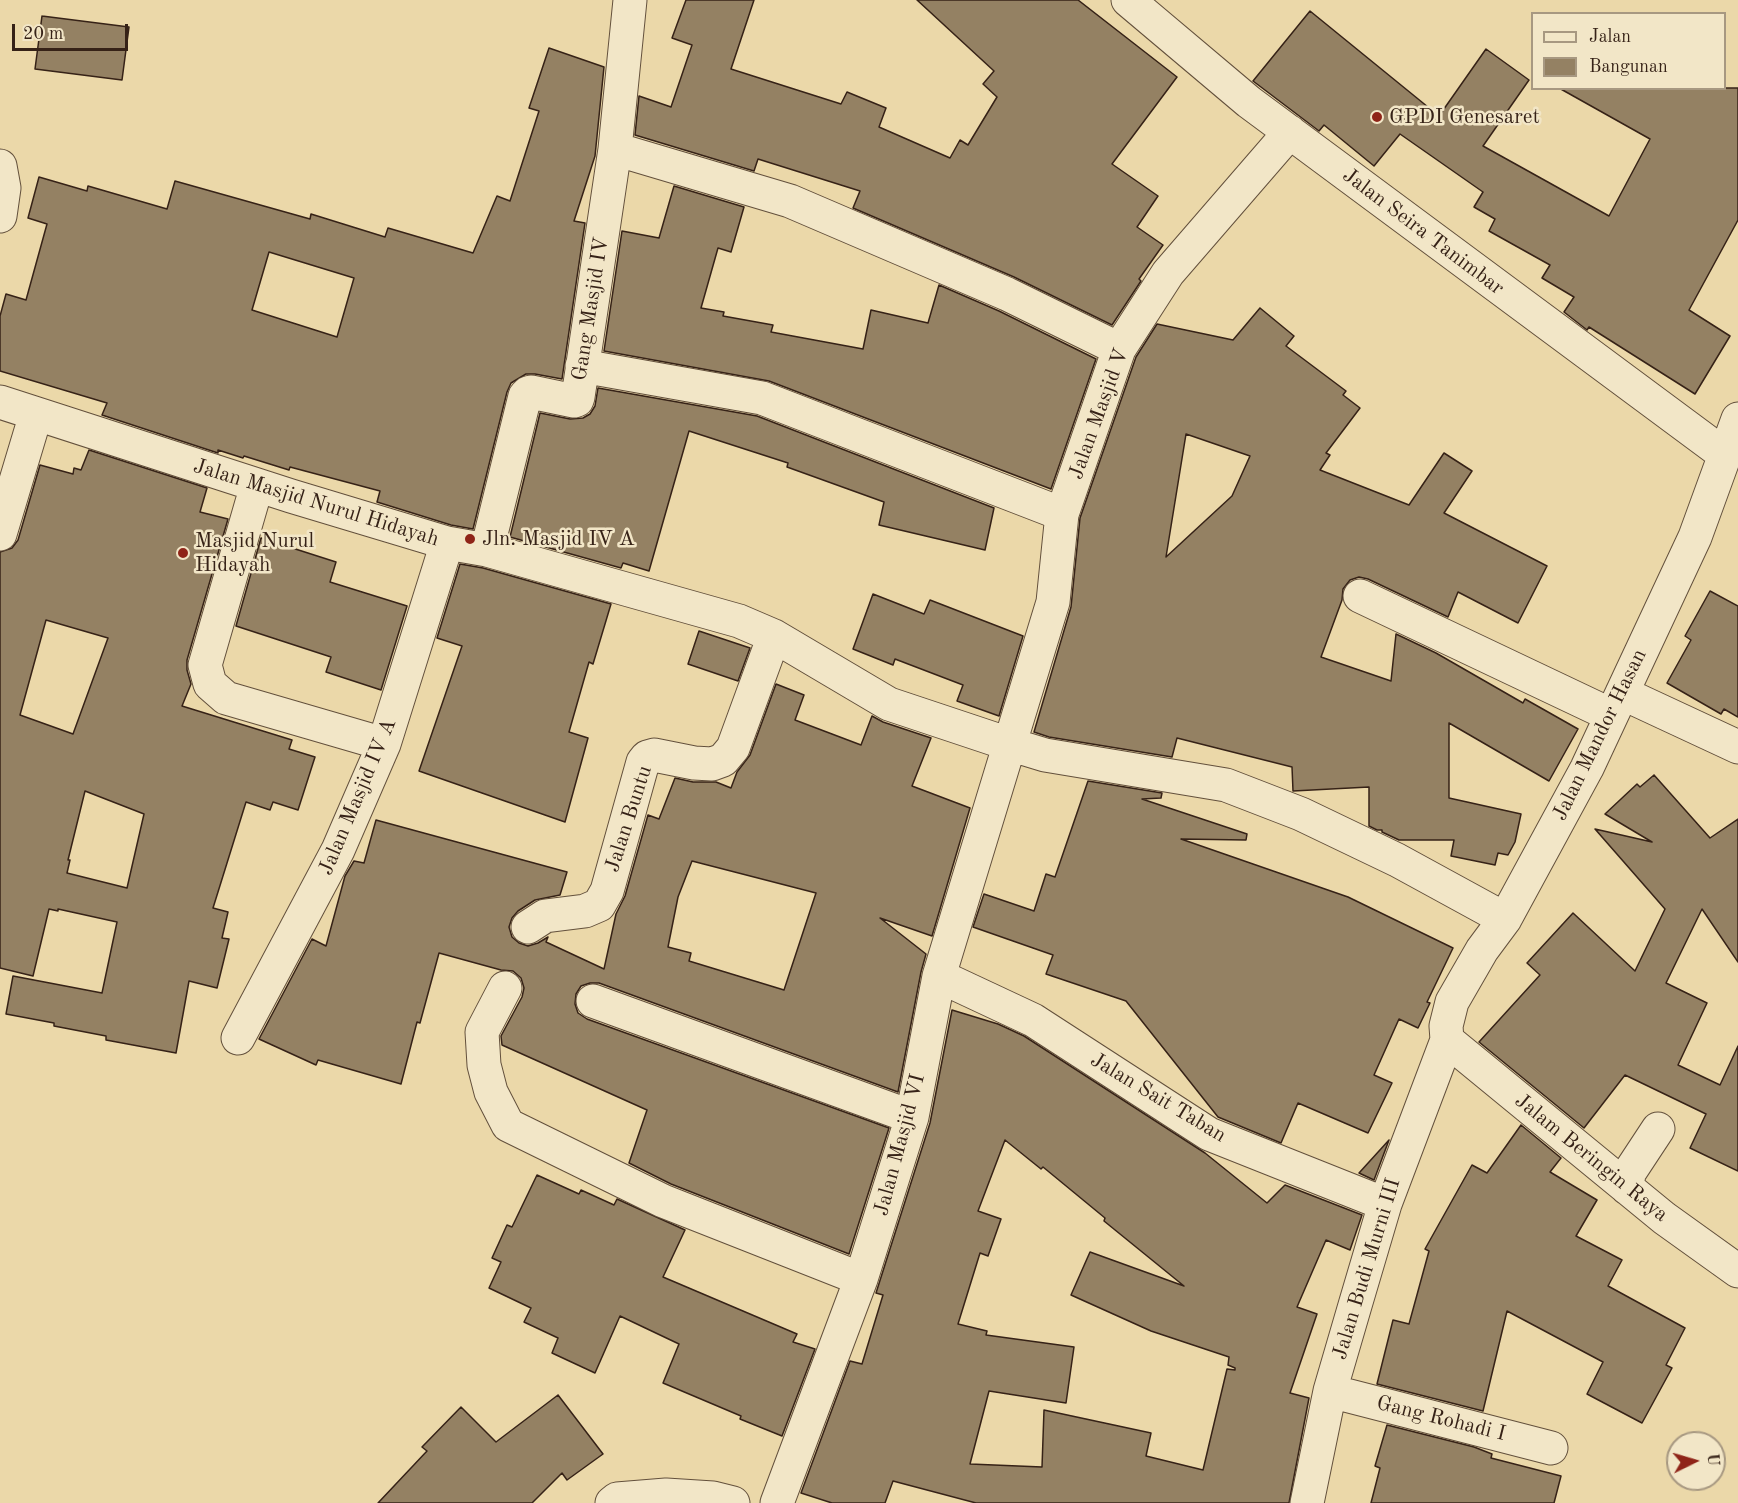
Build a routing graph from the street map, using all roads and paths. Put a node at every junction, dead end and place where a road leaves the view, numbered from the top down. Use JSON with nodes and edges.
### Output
{"nodes":[{"id":1,"x":630,"y":0,"type":"edge"},
{"id":2,"x":1128,"y":0,"type":"edge"},
{"id":3,"x":1290,"y":132,"type":"junction"},
{"id":4,"x":615,"y":149,"type":"junction"},
{"id":5,"x":0,"y":166,"type":"edge"},
{"id":6,"x":0,"y":216,"type":"edge"},
{"id":7,"x":1119,"y":349,"type":"junction"},
{"id":8,"x":582,"y":366,"type":"junction"},
{"id":9,"x":0,"y":402,"type":"edge"},
{"id":10,"x":36,"y":414,"type":"junction"},
{"id":11,"x":1738,"y":419,"type":"edge"},
{"id":12,"x":1725,"y":455,"type":"junction"},
{"id":13,"x":257,"y":485,"type":"junction"},
{"id":14,"x":1062,"y":514,"type":"junction"},
{"id":15,"x":0,"y":534,"type":"edge"},
{"id":16,"x":447,"y":543,"type":"junction"},
{"id":17,"x":487,"y":550,"type":"junction"},
{"id":18,"x":1360,"y":596,"type":"dead end"},
{"id":19,"x":774,"y":636,"type":"junction"},
{"id":20,"x":1617,"y":704,"type":"junction"},
{"id":21,"x":384,"y":744,"type":"junction"},
{"id":22,"x":1009,"y":744,"type":"junction"},
{"id":23,"x":1738,"y":747,"type":"edge"},
{"id":24,"x":1505,"y":919,"type":"junction"},
{"id":25,"x":528,"y":927,"type":"dead end"},
{"id":26,"x":939,"y":976,"type":"junction"},
{"id":27,"x":505,"y":988,"type":"dead end"},
{"id":28,"x":593,"y":1001,"type":"dead end"},
{"id":29,"x":238,"y":1038,"type":"dead end"},
{"id":30,"x":1447,"y":1040,"type":"junction"},
{"id":31,"x":912,"y":1118,"type":"junction"},
{"id":32,"x":1658,"y":1129,"type":"dead end"},
{"id":33,"x":1627,"y":1188,"type":"junction"},
{"id":34,"x":1385,"y":1204,"type":"junction"},
{"id":35,"x":1738,"y":1271,"type":"edge"},
{"id":36,"x":861,"y":1280,"type":"junction"},
{"id":37,"x":1330,"y":1391,"type":"junction"},
{"id":38,"x":1551,"y":1448,"type":"dead end"},
{"id":39,"x":616,"y":1502,"type":"edge"},
{"id":40,"x":733,"y":1503,"type":"edge"},
{"id":41,"x":777,"y":1503,"type":"edge"},
{"id":42,"x":1307,"y":1503,"type":"edge"}],
"edges":[{"from":1,"to":4,"type":"street"},
{"from":2,"to":3,"type":"street","name":"Jalan Seira Tanimbar"},
{"from":3,"to":7,"type":"street","name":"Jalan Masjid V"},
{"from":3,"to":12,"type":"street","name":"Jalan Seira Tanimbar"},
{"from":4,"to":7,"type":"street"},
{"from":4,"to":8,"type":"street","name":"Gang Masjid IV"},
{"from":5,"to":6,"type":"street"},
{"from":7,"to":14,"type":"street","name":"Jalan Masjid V"},
{"from":8,"to":14,"type":"street"},
{"from":8,"to":17,"type":"street","name":"Gang Masjid IV"},
{"from":9,"to":10,"type":"street","name":"Jalan Masjid Nurul Hidayah"},
{"from":10,"to":13,"type":"street","name":"Jalan Masjid Nurul Hidayah"},
{"from":10,"to":15,"type":"street"},
{"from":11,"to":12,"type":"street","name":"Jalan Mandor Hasan"},
{"from":12,"to":20,"type":"street","name":"Jalan Mandor Hasan"},
{"from":13,"to":16,"type":"street","name":"Jalan Masjid Nurul Hidayah"},
{"from":13,"to":21,"type":"street"},
{"from":14,"to":22,"type":"street","name":"Jalan Masjid V"},
{"from":16,"to":17,"type":"street","name":"Jalan Masjid Nurul Hidayah"},
{"from":16,"to":21,"type":"street","name":"Jalan Masjid IV A"},
{"from":17,"to":19,"type":"street","name":"Jalan Masjid Nurul Hidayah"},
{"from":18,"to":20,"type":"street"},
{"from":19,"to":22,"type":"street","name":"Jalan Masjid Nurul Hidayah"},
{"from":19,"to":25,"type":"street","name":"Jalan Buntu"},
{"from":20,"to":23,"type":"street"},
{"from":20,"to":24,"type":"street","name":"Jalan Mandor Hasan"},
{"from":21,"to":29,"type":"street","name":"Jalan Masjid IV A"},
{"from":22,"to":24,"type":"street","name":"Jalan Masjid Nurul Hidayah"},
{"from":22,"to":26,"type":"street","name":"Jalan Masjid VI"},
{"from":24,"to":30,"type":"street","name":"Jalan Mandor Hasan"},
{"from":26,"to":31,"type":"street","name":"Jalan Masjid VI"},
{"from":26,"to":34,"type":"street","name":"Jalan Sait Taban"},
{"from":27,"to":36,"type":"street"},
{"from":28,"to":31,"type":"street"},
{"from":30,"to":33,"type":"street","name":"Jalam Beringin Raya"},
{"from":30,"to":34,"type":"street","name":"Jalan Budi Murni III"},
{"from":31,"to":36,"type":"street","name":"Jalan Masjid VI"},
{"from":32,"to":33,"type":"street"},
{"from":33,"to":35,"type":"street","name":"Jalam Beringin Raya"},
{"from":34,"to":37,"type":"street","name":"Jalan Budi Murni III"},
{"from":36,"to":41,"type":"street","name":"Jalan Masjid VI"},
{"from":37,"to":38,"type":"street","name":"Gang Rohadi I"},
{"from":37,"to":42,"type":"street","name":"Jalan Budi Murni III"},
{"from":39,"to":40,"type":"street"}]}
